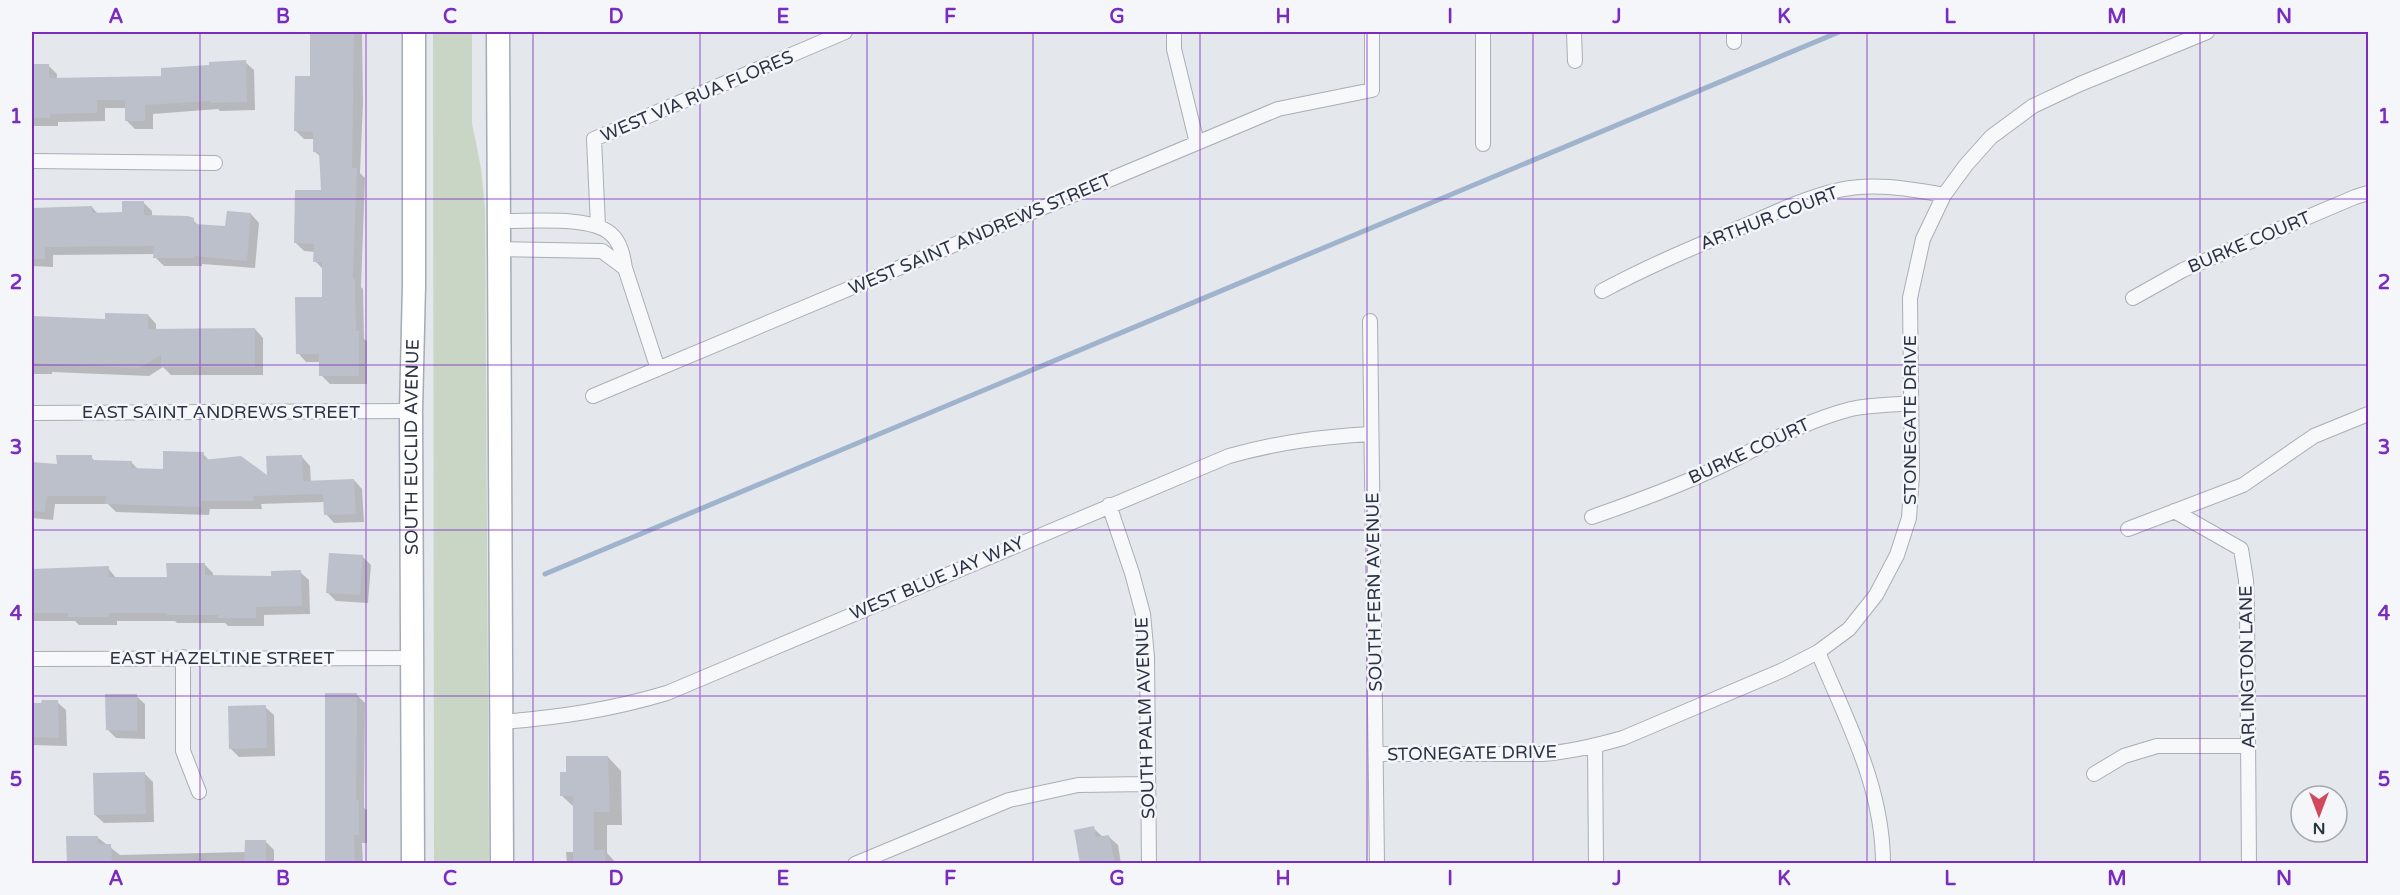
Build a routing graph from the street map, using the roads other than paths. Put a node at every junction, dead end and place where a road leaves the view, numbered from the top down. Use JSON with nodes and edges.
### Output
{"nodes":[{"id":1,"x":414,"y":32,"type":"edge"},
{"id":2,"x":498,"y":32,"type":"edge"},
{"id":3,"x":845,"y":32,"type":"edge"},
{"id":4,"x":1174,"y":32,"type":"edge"},
{"id":5,"x":1372,"y":32,"type":"edge"},
{"id":6,"x":1483,"y":32,"type":"edge"},
{"id":7,"x":1574,"y":32,"type":"edge"},
{"id":8,"x":2206,"y":32,"type":"edge"},
{"id":9,"x":1575,"y":61,"type":"dead end"},
{"id":10,"x":1197,"y":143,"type":"junction"},
{"id":11,"x":1483,"y":144,"type":"dead end"},
{"id":12,"x":32,"y":160,"type":"edge"},
{"id":13,"x":215,"y":163,"type":"dead end"},
{"id":14,"x":2368,"y":193,"type":"edge"},
{"id":15,"x":1944,"y":195,"type":"junction"},
{"id":16,"x":500,"y":221,"type":"junction"},
{"id":17,"x":598,"y":226,"type":"junction"},
{"id":18,"x":500,"y":249,"type":"junction"},
{"id":19,"x":625,"y":268,"type":"junction"},
{"id":20,"x":1602,"y":291,"type":"dead end"},
{"id":21,"x":2133,"y":298,"type":"dead end"},
{"id":22,"x":1370,"y":321,"type":"dead end"},
{"id":23,"x":658,"y":369,"type":"junction"},
{"id":24,"x":593,"y":396,"type":"dead end"},
{"id":25,"x":1911,"y":403,"type":"junction"},
{"id":26,"x":411,"y":411,"type":"junction"},
{"id":27,"x":32,"y":413,"type":"edge"},
{"id":28,"x":2368,"y":414,"type":"edge"},
{"id":29,"x":1371,"y":434,"type":"junction"},
{"id":30,"x":1109,"y":505,"type":"junction"},
{"id":31,"x":2174,"y":511,"type":"junction"},
{"id":32,"x":1592,"y":517,"type":"dead end"},
{"id":33,"x":2128,"y":529,"type":"dead end"},
{"id":34,"x":1818,"y":652,"type":"junction"},
{"id":35,"x":183,"y":657,"type":"junction"},
{"id":36,"x":412,"y":657,"type":"junction"},
{"id":37,"x":32,"y":659,"type":"edge"},
{"id":38,"x":502,"y":722,"type":"junction"},
{"id":39,"x":1595,"y":746,"type":"junction"},
{"id":40,"x":2248,"y":746,"type":"junction"},
{"id":41,"x":1376,"y":754,"type":"junction"},
{"id":42,"x":2094,"y":774,"type":"dead end"},
{"id":43,"x":1148,"y":783,"type":"junction"},
{"id":44,"x":199,"y":792,"type":"dead end"},
{"id":45,"x":413,"y":864,"type":"edge"},
{"id":46,"x":502,"y":864,"type":"edge"},
{"id":47,"x":855,"y":864,"type":"edge"},
{"id":48,"x":1149,"y":864,"type":"edge"},
{"id":49,"x":1377,"y":864,"type":"edge"},
{"id":50,"x":1596,"y":864,"type":"edge"},
{"id":51,"x":1883,"y":864,"type":"edge"},
{"id":52,"x":2249,"y":864,"type":"edge"}],
"edges":[{"from":1,"to":26,"type":"main road","name":"SOUTH EUCLID AVENUE"},
{"from":2,"to":16,"type":"main road"},
{"from":3,"to":17,"type":"street","name":"WEST VIA RUA FLORES"},
{"from":4,"to":10,"type":"street"},
{"from":5,"to":10,"type":"street","name":"WEST SAINT ANDREWS STREET"},
{"from":6,"to":11,"type":"street"},
{"from":7,"to":9,"type":"street"},
{"from":8,"to":15,"type":"street","name":"STONEGATE DRIVE"},
{"from":10,"to":23,"type":"street","name":"WEST SAINT ANDREWS STREET"},
{"from":12,"to":13,"type":"street"},
{"from":14,"to":21,"type":"street","name":"BURKE COURT"},
{"from":15,"to":20,"type":"street","name":"ARTHUR COURT"},
{"from":15,"to":25,"type":"street","name":"STONEGATE DRIVE"},
{"from":16,"to":17,"type":"street"},
{"from":16,"to":18,"type":"main road"},
{"from":17,"to":19,"type":"street"},
{"from":18,"to":19,"type":"street"},
{"from":18,"to":38,"type":"main road"},
{"from":19,"to":23,"type":"street"},
{"from":22,"to":29,"type":"street","name":"SOUTH FERN AVENUE"},
{"from":23,"to":24,"type":"street","name":"WEST SAINT ANDREWS STREET"},
{"from":25,"to":32,"type":"street","name":"BURKE COURT"},
{"from":25,"to":34,"type":"street","name":"STONEGATE DRIVE"},
{"from":26,"to":27,"type":"street","name":"EAST SAINT ANDREWS STREET"},
{"from":26,"to":36,"type":"main road","name":"SOUTH EUCLID AVENUE"},
{"from":28,"to":31,"type":"street"},
{"from":29,"to":30,"type":"street","name":"WEST BLUE JAY WAY"},
{"from":29,"to":41,"type":"street","name":"SOUTH FERN AVENUE"},
{"from":30,"to":38,"type":"street","name":"WEST BLUE JAY WAY"},
{"from":30,"to":43,"type":"street","name":"SOUTH PALM AVENUE"},
{"from":31,"to":33,"type":"street"},
{"from":31,"to":40,"type":"street","name":"ARLINGTON LANE"},
{"from":34,"to":39,"type":"street","name":"STONEGATE DRIVE"},
{"from":34,"to":51,"type":"street"},
{"from":35,"to":36,"type":"street","name":"EAST HAZELTINE STREET"},
{"from":35,"to":37,"type":"street","name":"EAST HAZELTINE STREET"},
{"from":35,"to":44,"type":"street"},
{"from":36,"to":45,"type":"main road","name":"SOUTH EUCLID AVENUE"},
{"from":38,"to":46,"type":"main road"},
{"from":39,"to":41,"type":"street","name":"STONEGATE DRIVE"},
{"from":39,"to":50,"type":"street"},
{"from":40,"to":42,"type":"street"},
{"from":40,"to":52,"type":"street","name":"ARLINGTON LANE"},
{"from":41,"to":49,"type":"street","name":"SOUTH FERN AVENUE"},
{"from":43,"to":47,"type":"street"},
{"from":43,"to":48,"type":"street","name":"SOUTH PALM AVENUE"}]}
